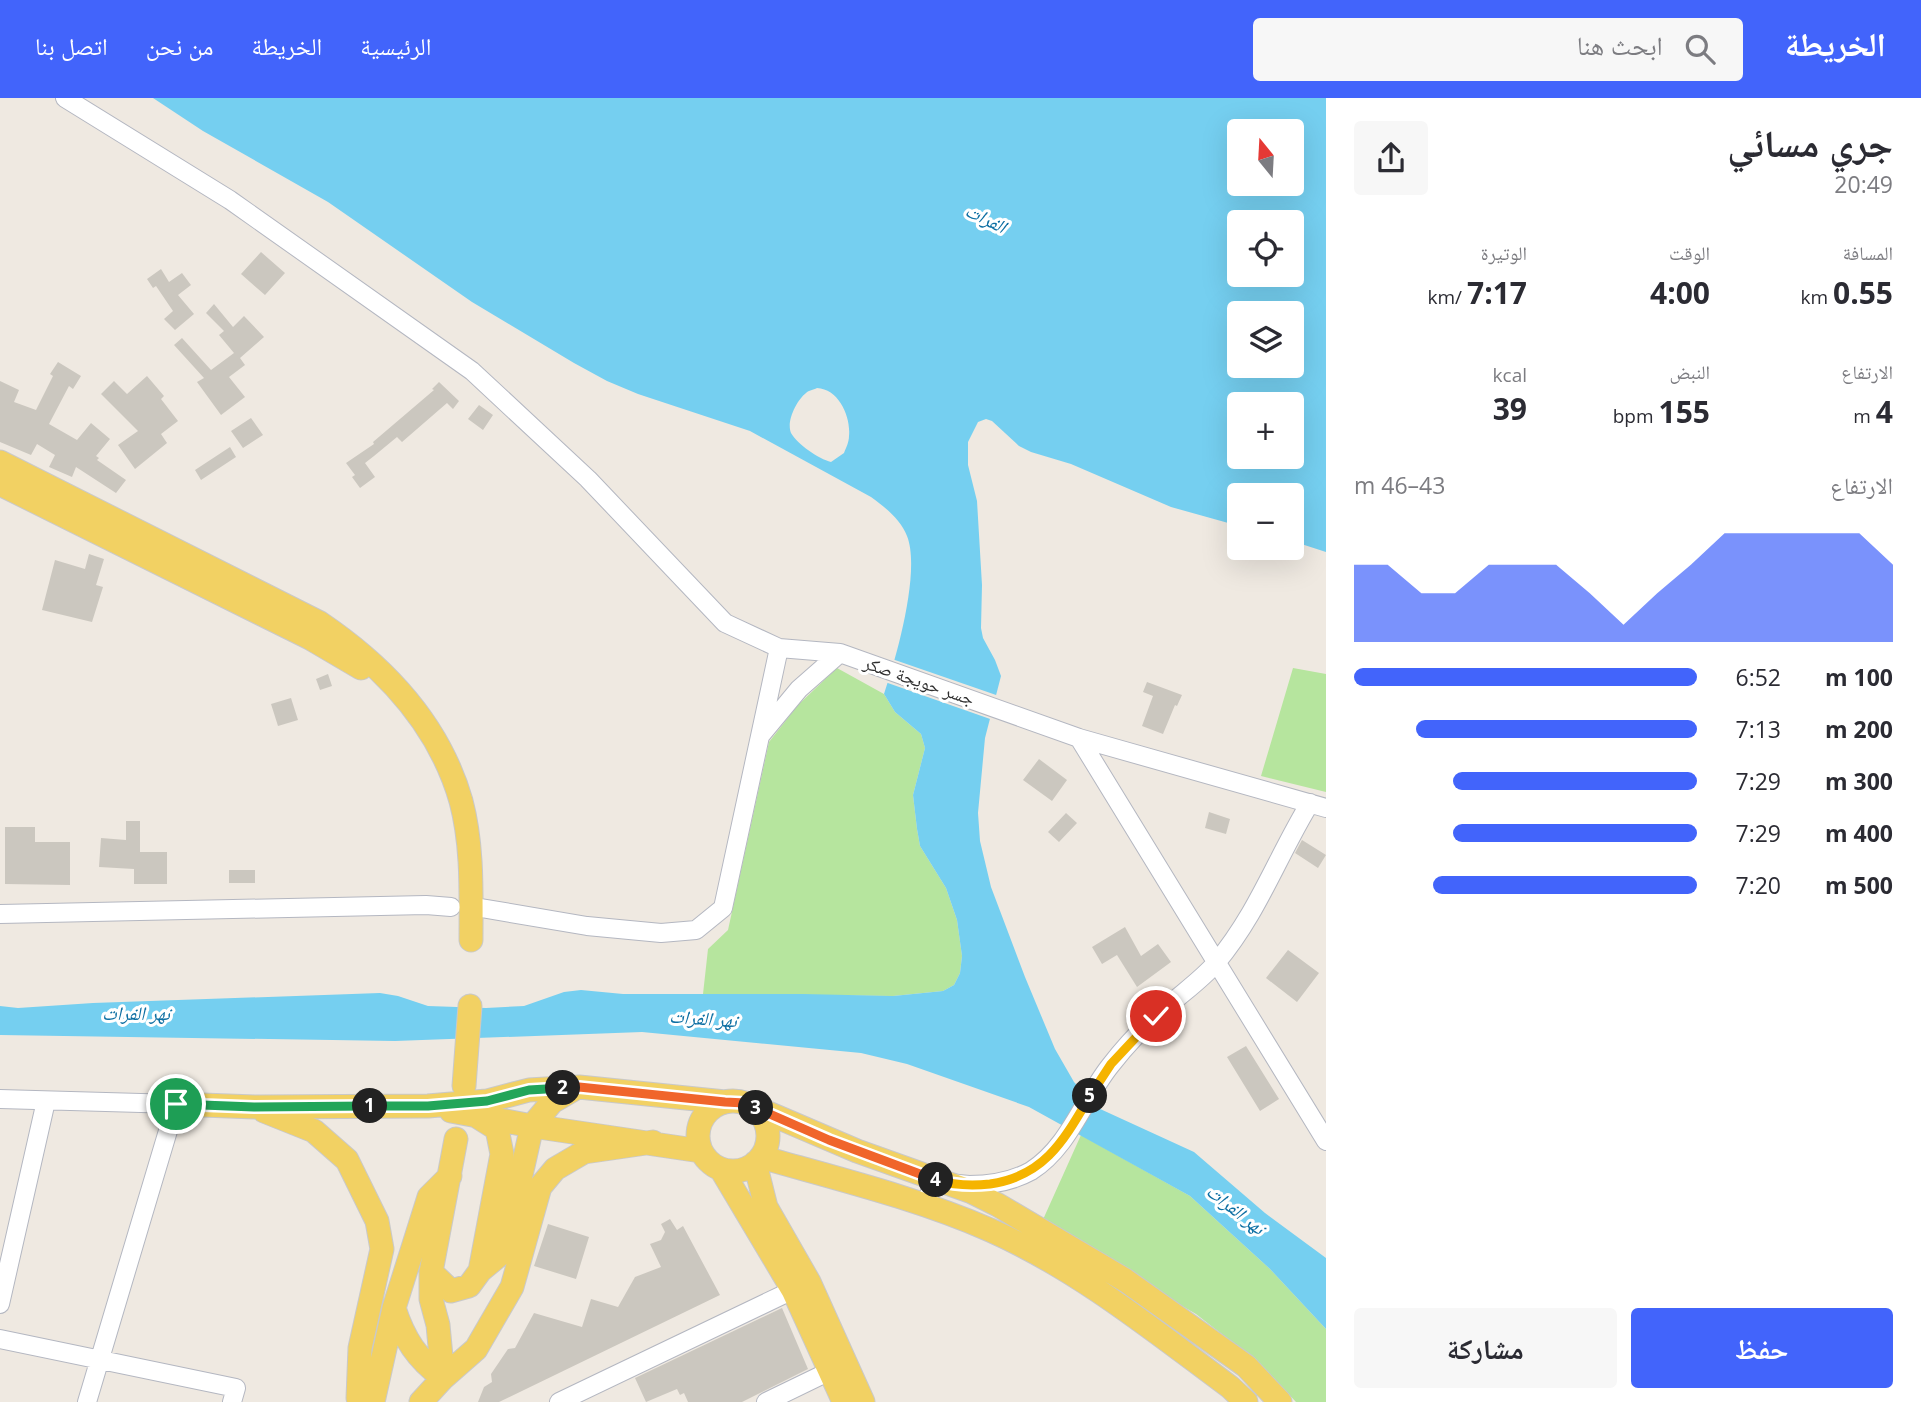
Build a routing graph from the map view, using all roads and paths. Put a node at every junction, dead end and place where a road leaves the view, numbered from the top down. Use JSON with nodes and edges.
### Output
{"nodes":[{"id":1,"x":65,"y":98,"type":"edge"},
{"id":2,"x":0,"y":462,"type":"edge"},
{"id":3,"x":0,"y":484,"type":"edge"},
{"id":4,"x":779,"y":648,"type":"junction"},
{"id":5,"x":840,"y":653,"type":"junction"},
{"id":6,"x":395,"y":685,"type":"junction"},
{"id":7,"x":758,"y":738,"type":"junction"},
{"id":8,"x":1079,"y":738,"type":"junction"},
{"id":9,"x":1318,"y":806,"type":"edge"},
{"id":10,"x":451,"y":907,"type":"dead end"},
{"id":11,"x":481,"y":908,"type":"dead end"},
{"id":12,"x":0,"y":914,"type":"edge"},
{"id":13,"x":471,"y":940,"type":"dead end"},
{"id":14,"x":1217,"y":962,"type":"junction"},
{"id":15,"x":470,"y":1006,"type":"dead end"},
{"id":16,"x":464,"y":1086,"type":"dead end"},
{"id":17,"x":579,"y":1087,"type":"junction"},
{"id":18,"x":0,"y":1099,"type":"edge"},
{"id":19,"x":46,"y":1101,"type":"junction"},
{"id":20,"x":725,"y":1102,"type":"junction"},
{"id":21,"x":176,"y":1104,"type":"junction"},
{"id":22,"x":428,"y":1106,"type":"junction"},
{"id":23,"x":254,"y":1107,"type":"junction"},
{"id":24,"x":754,"y":1107,"type":"junction"},
{"id":25,"x":478,"y":1117,"type":"junction"},
{"id":26,"x":532,"y":1126,"type":"junction"},
{"id":27,"x":456,"y":1139,"type":"dead end"},
{"id":28,"x":1326,"y":1141,"type":"edge"},
{"id":29,"x":653,"y":1142,"type":"junction"},
{"id":30,"x":701,"y":1151,"type":"junction"},
{"id":31,"x":758,"y":1160,"type":"junction"},
{"id":32,"x":721,"y":1169,"type":"junction"},
{"id":33,"x":450,"y":1176,"type":"junction"},
{"id":34,"x":946,"y":1183,"type":"junction"},
{"id":35,"x":924,"y":1205,"type":"junction"},
{"id":36,"x":7,"y":1243,"type":"edge"},
{"id":37,"x":480,"y":1271,"type":"junction"},
{"id":38,"x":431,"y":1272,"type":"junction"},
{"id":39,"x":793,"y":1290,"type":"junction"},
{"id":40,"x":0,"y":1304,"type":"edge"},
{"id":41,"x":394,"y":1308,"type":"junction"},
{"id":42,"x":0,"y":1339,"type":"edge"},
{"id":43,"x":99,"y":1358,"type":"junction"},
{"id":44,"x":830,"y":1371,"type":"junction"},
{"id":45,"x":443,"y":1378,"type":"junction"},
{"id":46,"x":589,"y":1395,"type":"edge"},
{"id":47,"x":87,"y":1402,"type":"edge"},
{"id":48,"x":232,"y":1402,"type":"edge"},
{"id":49,"x":360,"y":1402,"type":"edge"},
{"id":50,"x":373,"y":1402,"type":"edge"},
{"id":51,"x":421,"y":1402,"type":"edge"},
{"id":52,"x":559,"y":1402,"type":"edge"},
{"id":53,"x":766,"y":1402,"type":"edge"},
{"id":54,"x":844,"y":1402,"type":"edge"},
{"id":55,"x":863,"y":1402,"type":"edge"},
{"id":56,"x":1245,"y":1402,"type":"edge"},
{"id":57,"x":1280,"y":1402,"type":"edge"}],
"edges":[{"from":1,"to":4,"type":"street","name":"جسر حويجة صكر"},
{"from":2,"to":6,"type":"main road"},
{"from":3,"to":6,"type":"main road"},
{"from":4,"to":5,"type":"street","name":"جسر حويجة صكر"},
{"from":4,"to":7,"type":"street"},
{"from":5,"to":7,"type":"street"},
{"from":5,"to":8,"type":"street","name":"جسر حويجة صكر"},
{"from":6,"to":13,"type":"main road"},
{"from":7,"to":11,"type":"street"},
{"from":8,"to":9,"type":"street","name":"جسر حويجة صكر"},
{"from":8,"to":14,"type":"street"},
{"from":9,"to":14,"type":"street"},
{"from":10,"to":12,"type":"street"},
{"from":14,"to":28,"type":"street"},
{"from":14,"to":34,"type":"street"},
{"from":15,"to":16,"type":"main road"},
{"from":17,"to":20,"type":"main road"},
{"from":17,"to":22,"type":"main road"},
{"from":17,"to":26,"type":"main road"},
{"from":18,"to":19,"type":"street"},
{"from":19,"to":21,"type":"street"},
{"from":19,"to":36,"type":"street"},
{"from":20,"to":24,"type":"main road"},
{"from":20,"to":30,"type":"main road"},
{"from":21,"to":23,"type":"main road"},
{"from":21,"to":43,"type":"street"},
{"from":22,"to":23,"type":"main road"},
{"from":22,"to":25,"type":"main road"},
{"from":23,"to":49,"type":"main road"},
{"from":24,"to":31,"type":"main road"},
{"from":24,"to":34,"type":"main road"},
{"from":25,"to":26,"type":"main road"},
{"from":25,"to":37,"type":"main road"},
{"from":26,"to":29,"type":"main road"},
{"from":26,"to":37,"type":"main road"},
{"from":27,"to":33,"type":"main road"},
{"from":29,"to":30,"type":"main road"},
{"from":29,"to":45,"type":"main road"},
{"from":30,"to":32,"type":"main road"},
{"from":31,"to":32,"type":"main road"},
{"from":31,"to":35,"type":"main road"},
{"from":31,"to":55,"type":"main road"},
{"from":32,"to":39,"type":"main road"},
{"from":33,"to":38,"type":"main road"},
{"from":33,"to":41,"type":"main road"},
{"from":34,"to":35,"type":"street"},
{"from":34,"to":57,"type":"main road"},
{"from":35,"to":56,"type":"main road"},
{"from":36,"to":40,"type":"street"},
{"from":37,"to":38,"type":"main road"},
{"from":38,"to":45,"type":"main road"},
{"from":39,"to":44,"type":"main road"},
{"from":39,"to":46,"type":"street"},
{"from":41,"to":45,"type":"main road"},
{"from":41,"to":50,"type":"main road"},
{"from":42,"to":43,"type":"street"},
{"from":43,"to":47,"type":"street"},
{"from":43,"to":48,"type":"street"},
{"from":44,"to":53,"type":"street"},
{"from":44,"to":54,"type":"main road"},
{"from":45,"to":51,"type":"main road"},
{"from":46,"to":52,"type":"street"}]}
